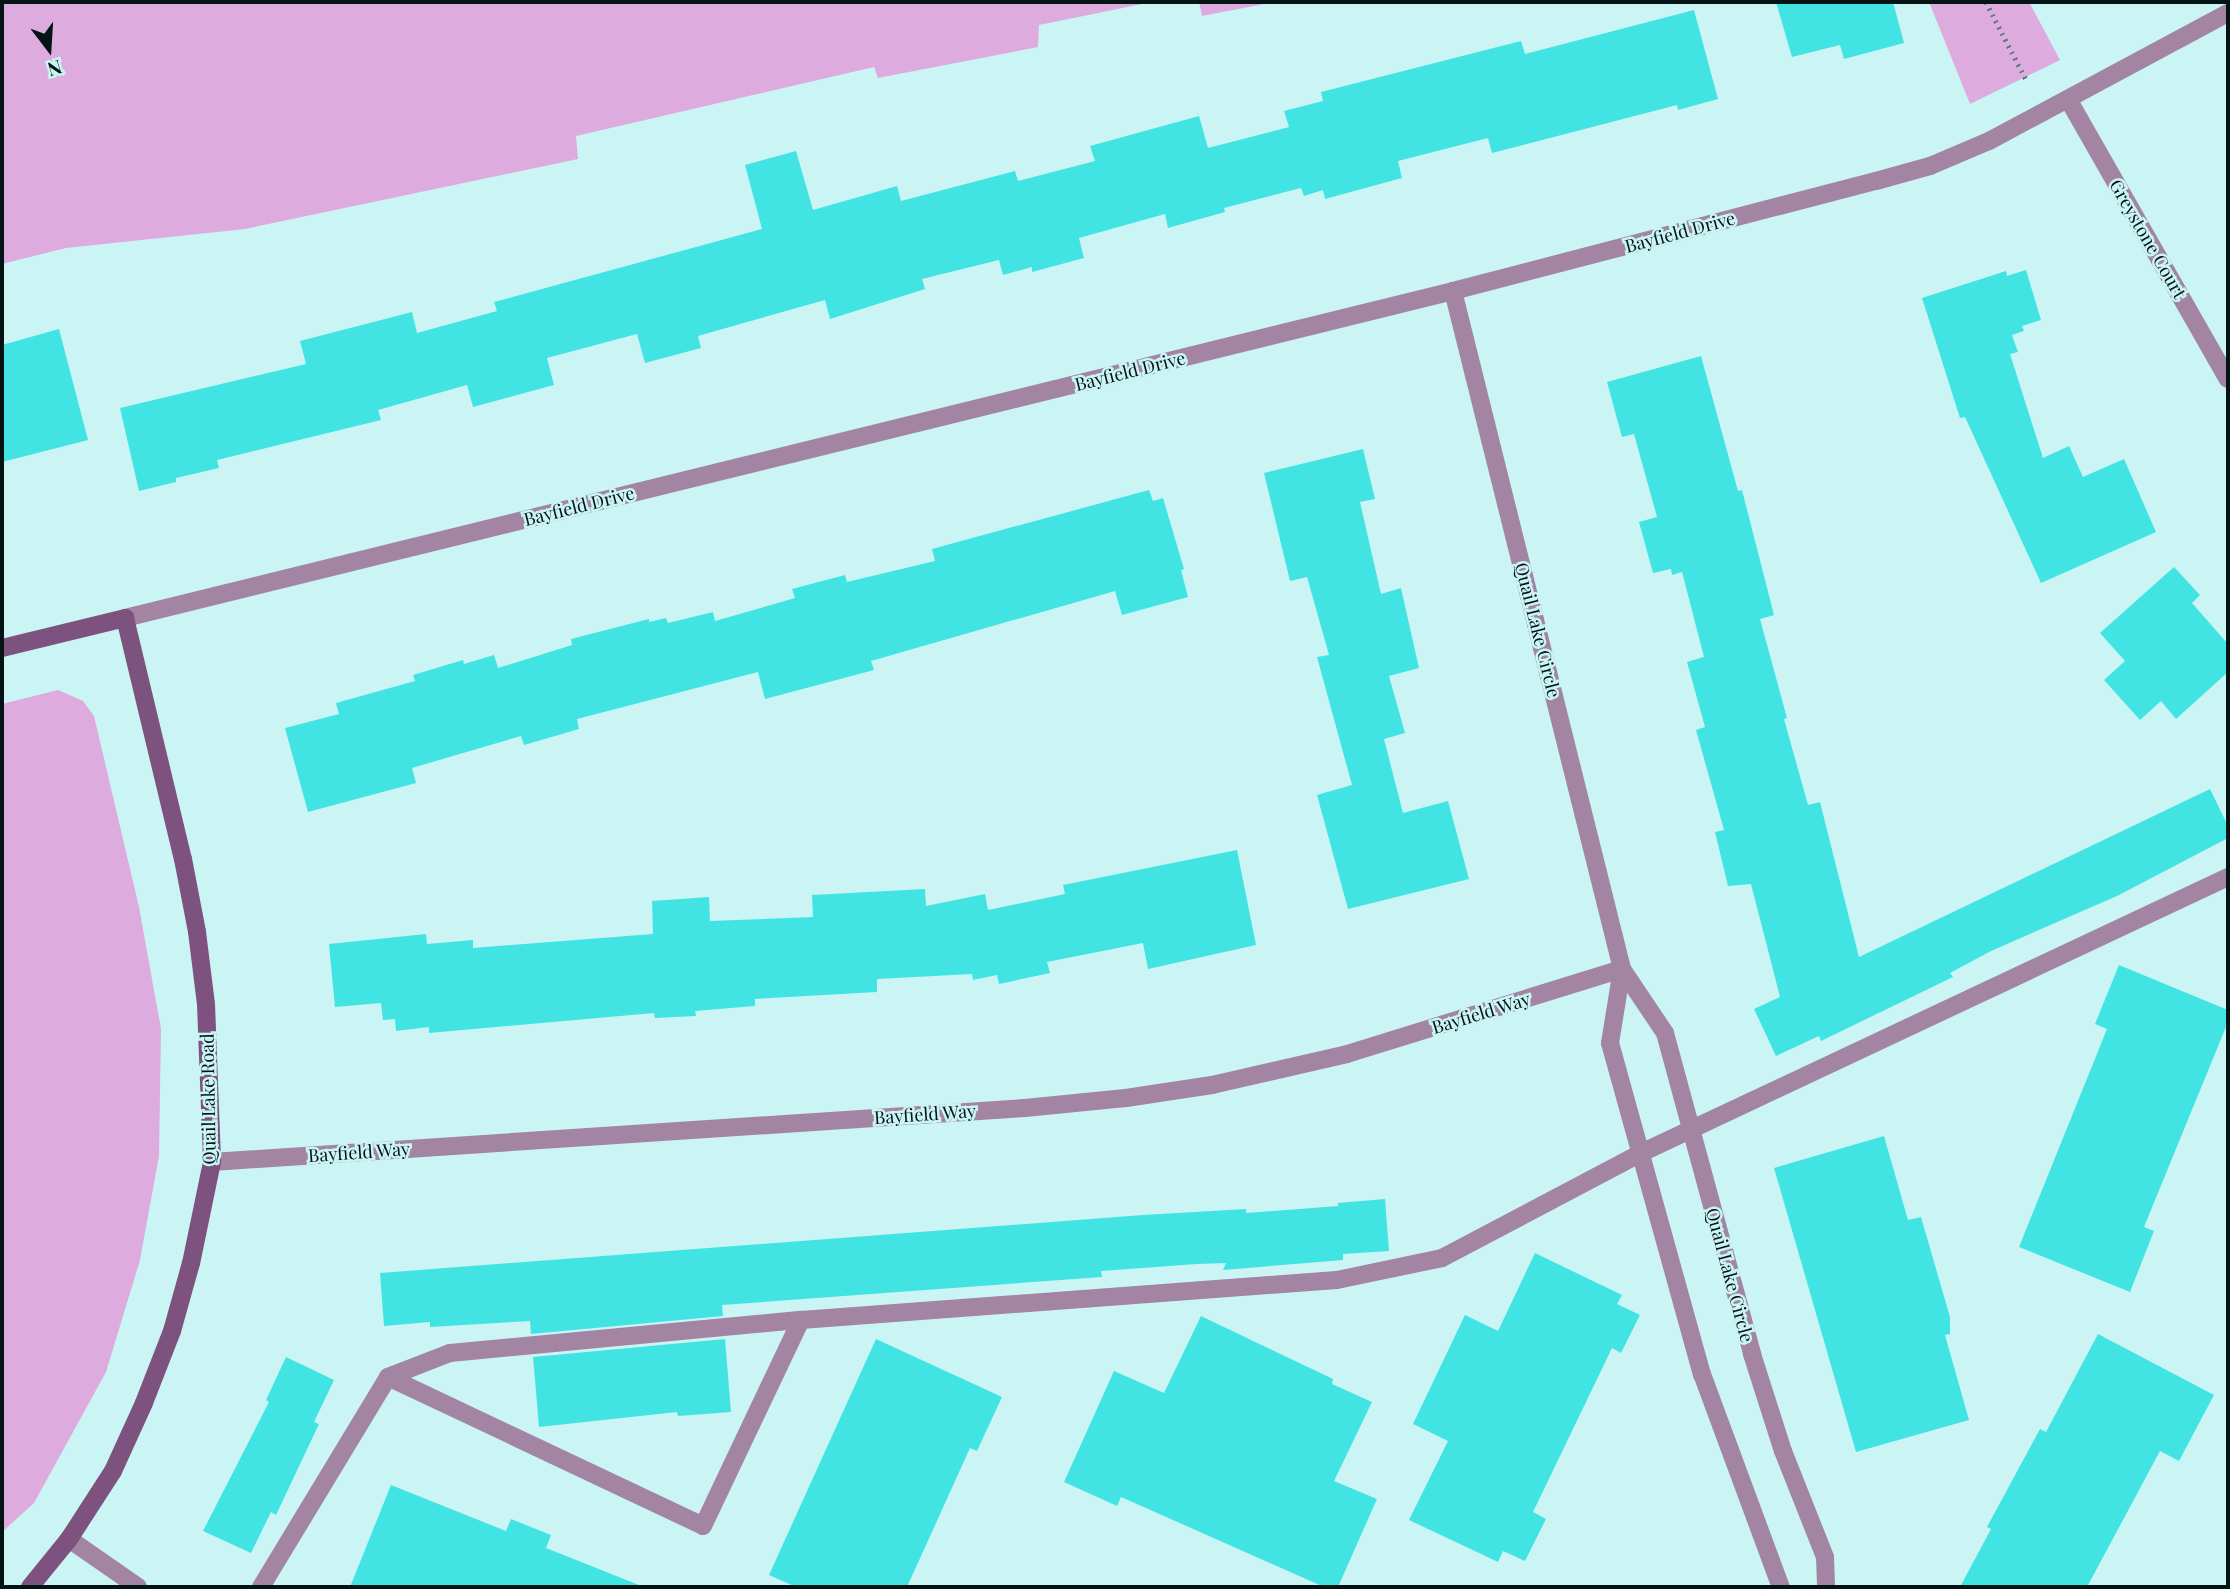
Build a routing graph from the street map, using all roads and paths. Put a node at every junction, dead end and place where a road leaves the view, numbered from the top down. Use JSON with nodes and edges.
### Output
{"nodes":[{"id":1,"x":1986,"y":2,"type":"edge"},
{"id":2,"x":2228,"y":13,"type":"edge"},
{"id":3,"x":2068,"y":99,"type":"junction"},
{"id":4,"x":2044,"y":113,"type":"junction"},
{"id":5,"x":1454,"y":291,"type":"junction"},
{"id":6,"x":2228,"y":379,"type":"edge"},
{"id":7,"x":125,"y":618,"type":"junction"},
{"id":8,"x":2,"y":648,"type":"edge"},
{"id":9,"x":2228,"y":877,"type":"edge"},
{"id":10,"x":1622,"y":969,"type":"junction"},
{"id":11,"x":1691,"y":1130,"type":"junction"},
{"id":12,"x":1642,"y":1153,"type":"junction"},
{"id":13,"x":212,"y":1162,"type":"junction"},
{"id":14,"x":801,"y":1320,"type":"junction"},
{"id":15,"x":387,"y":1377,"type":"junction"},
{"id":16,"x":69,"y":1539,"type":"junction"},
{"id":17,"x":30,"y":1587,"type":"edge"},
{"id":18,"x":138,"y":1587,"type":"edge"},
{"id":19,"x":261,"y":1587,"type":"edge"},
{"id":20,"x":1781,"y":1587,"type":"edge"},
{"id":21,"x":1826,"y":1587,"type":"edge"}],
"edges":[{"from":1,"to":4,"type":"path"},
{"from":2,"to":3,"type":"street","name":"Bayfield Drive"},
{"from":3,"to":4,"type":"street","name":"Bayfield Drive"},
{"from":3,"to":6,"type":"street","name":"Greystone Court"},
{"from":4,"to":5,"type":"street","name":"Bayfield Drive"},
{"from":5,"to":7,"type":"street","name":"Bayfield Drive"},
{"from":5,"to":10,"type":"street","name":"Quail Lake Circle"},
{"from":7,"to":8,"type":"street","name":"Bayfield Drive"},
{"from":7,"to":13,"type":"street","name":"Quail Lake Road"},
{"from":9,"to":11,"type":"street"},
{"from":10,"to":11,"type":"street","name":"Quail Lake Circle"},
{"from":10,"to":12,"type":"street","name":"Quail Lake Circle"},
{"from":10,"to":13,"type":"street","name":"Bayfield Way"},
{"from":11,"to":12,"type":"street"},
{"from":11,"to":21,"type":"street","name":"Quail Lake Circle"},
{"from":12,"to":14,"type":"street"},
{"from":12,"to":20,"type":"street","name":"Quail Lake Circle"},
{"from":13,"to":16,"type":"street","name":"Quail Lake Road"},
{"from":14,"to":15,"type":"street"},
{"from":14,"to":15,"type":"street"},
{"from":15,"to":19,"type":"street"},
{"from":16,"to":17,"type":"street","name":"Quail Lake Road"},
{"from":16,"to":18,"type":"street"}]}
